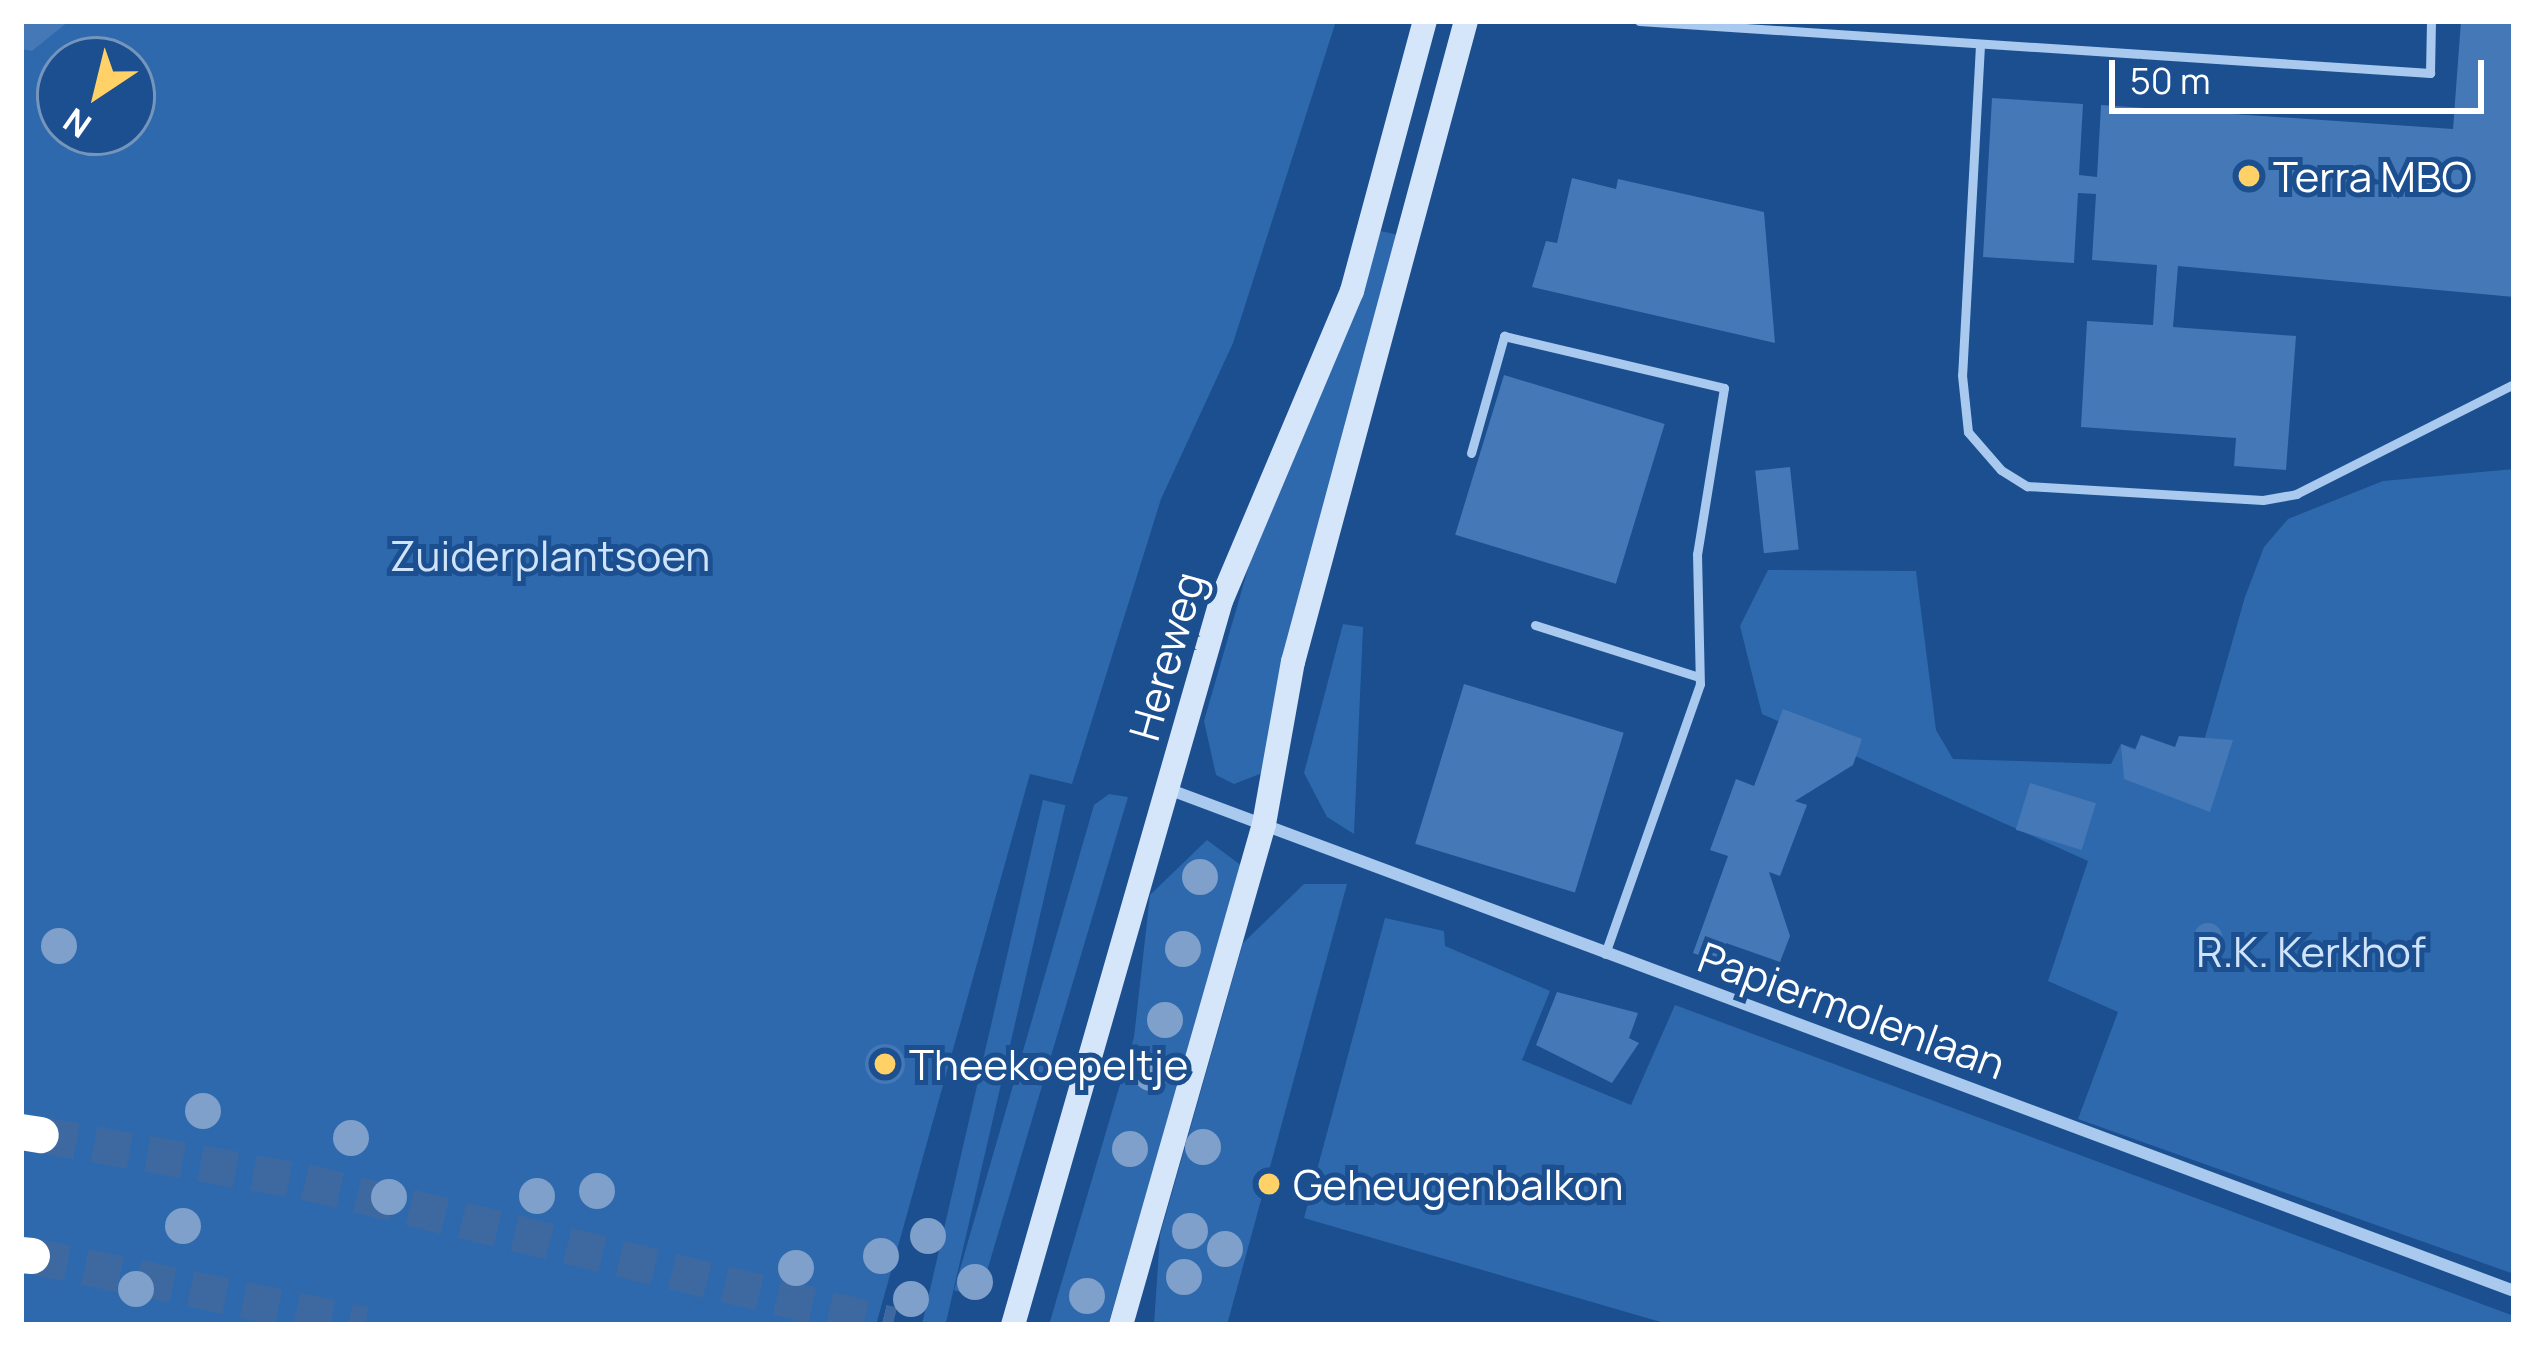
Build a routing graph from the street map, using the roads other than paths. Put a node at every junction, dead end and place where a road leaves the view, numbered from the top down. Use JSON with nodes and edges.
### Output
{"nodes":[{"id":1,"x":1425,"y":21,"type":"edge"},
{"id":2,"x":1466,"y":21,"type":"edge"},
{"id":3,"x":1639,"y":21,"type":"edge"},
{"id":4,"x":2431,"y":21,"type":"edge"},
{"id":5,"x":1813,"y":27,"type":"edge"},
{"id":6,"x":1980,"y":44,"type":"junction"},
{"id":7,"x":2514,"y":384,"type":"edge"},
{"id":8,"x":1471,"y":453,"type":"dead end"},
{"id":9,"x":1535,"y":625,"type":"dead end"},
{"id":10,"x":1699,"y":676,"type":"junction"},
{"id":11,"x":1168,"y":789,"type":"junction"},
{"id":12,"x":1264,"y":824,"type":"junction"},
{"id":13,"x":1605,"y":954,"type":"junction"},
{"id":14,"x":2514,"y":1291,"type":"edge"},
{"id":15,"x":1013,"y":1325,"type":"edge"},
{"id":16,"x":1121,"y":1325,"type":"edge"}],
"edges":[{"from":1,"to":11,"type":"main road","name":"Hereweg"},
{"from":2,"to":12,"type":"main road"},
{"from":3,"to":5,"type":"lane"},
{"from":4,"to":6,"type":"lane"},
{"from":5,"to":6,"type":"lane"},
{"from":6,"to":7,"type":"lane"},
{"from":8,"to":10,"type":"lane"},
{"from":9,"to":10,"type":"lane"},
{"from":10,"to":13,"type":"lane"},
{"from":11,"to":12,"type":"street","name":"Papiermolenlaan"},
{"from":11,"to":15,"type":"main road","name":"Hereweg"},
{"from":12,"to":13,"type":"street","name":"Papiermolenlaan"},
{"from":12,"to":16,"type":"main road"},
{"from":13,"to":14,"type":"street","name":"Papiermolenlaan"}]}
